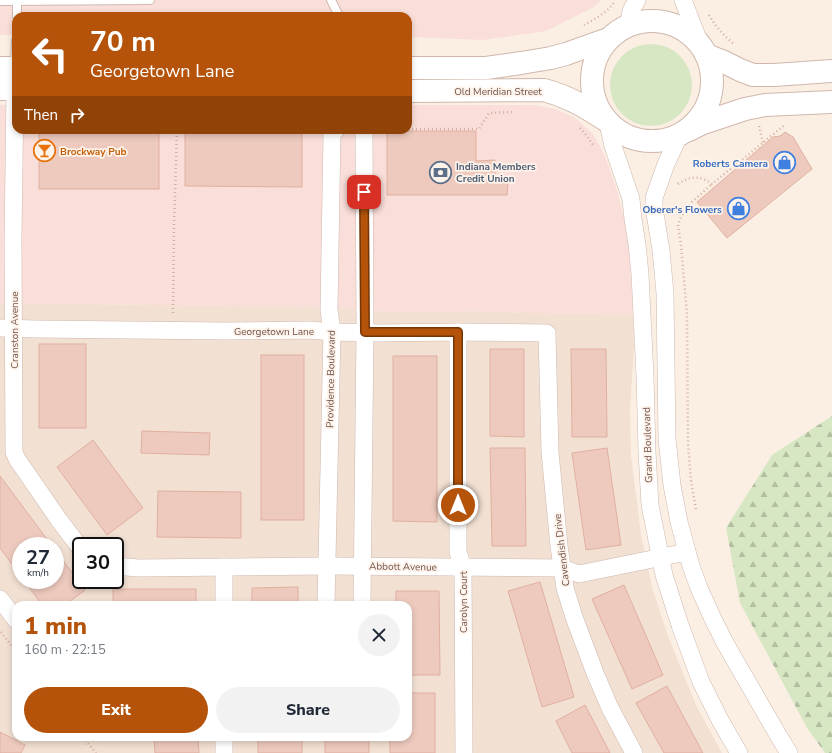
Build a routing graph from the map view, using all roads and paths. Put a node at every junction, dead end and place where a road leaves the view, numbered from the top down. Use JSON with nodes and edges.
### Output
{"nodes":[{"id":1,"x":150,"y":0,"type":"edge"},
{"id":2,"x":331,"y":0,"type":"edge"},
{"id":3,"x":616,"y":0,"type":"edge"},
{"id":4,"x":636,"y":0,"type":"edge"},
{"id":5,"x":683,"y":0,"type":"edge"},
{"id":6,"x":0,"y":1,"type":"edge"},
{"id":7,"x":17,"y":1,"type":"edge"},
{"id":8,"x":17,"y":12,"type":"edge"},
{"id":9,"x":336,"y":12,"type":"edge"},
{"id":10,"x":708,"y":12,"type":"dead end"},
{"id":11,"x":582,"y":26,"type":"dead end"},
{"id":12,"x":628,"y":26,"type":"junction"},
{"id":13,"x":608,"y":39,"type":"junction"},
{"id":14,"x":738,"y":46,"type":"dead end"},
{"id":15,"x":703,"y":50,"type":"junction"},
{"id":16,"x":12,"y":66,"type":"edge"},
{"id":17,"x":412,"y":68,"type":"edge"},
{"id":18,"x":832,"y":71,"type":"edge"},
{"id":19,"x":10,"y":79,"type":"edge"},
{"id":20,"x":412,"y":90,"type":"edge"},
{"id":21,"x":832,"y":102,"type":"edge"},
{"id":22,"x":521,"y":111,"type":"dead end"},
{"id":23,"x":758,"y":120,"type":"dead end"},
{"id":24,"x":607,"y":122,"type":"junction"},
{"id":25,"x":579,"y":127,"type":"dead end"},
{"id":26,"x":412,"y":129,"type":"edge"},
{"id":27,"x":683,"y":133,"type":"junction"},
{"id":28,"x":176,"y":134,"type":"edge"},
{"id":29,"x":332,"y":134,"type":"edge"},
{"id":30,"x":364,"y":134,"type":"edge"},
{"id":31,"x":596,"y":150,"type":"dead end"},
{"id":32,"x":712,"y":184,"type":"junction"},
{"id":33,"x":673,"y":189,"type":"dead end"},
{"id":34,"x":7,"y":328,"type":"edge"},
{"id":35,"x":173,"y":330,"type":"junction"},
{"id":36,"x":332,"y":332,"type":"junction"},
{"id":37,"x":365,"y":332,"type":"junction"},
{"id":38,"x":458,"y":332,"type":"junction"},
{"id":39,"x":547,"y":333,"type":"joint"},
{"id":40,"x":697,"y":514,"type":"dead end"},
{"id":41,"x":72,"y":537,"type":"edge"},
{"id":42,"x":687,"y":552,"type":"junction"},
{"id":43,"x":661,"y":558,"type":"junction"},
{"id":44,"x":327,"y":566,"type":"junction"},
{"id":45,"x":363,"y":566,"type":"junction"},
{"id":46,"x":124,"y":567,"type":"edge"},
{"id":47,"x":224,"y":567,"type":"junction"},
{"id":48,"x":464,"y":567,"type":"junction"},
{"id":49,"x":562,"y":568,"type":"junction"},
{"id":50,"x":0,"y":599,"type":"edge"},
{"id":51,"x":224,"y":601,"type":"edge"},
{"id":52,"x":326,"y":601,"type":"edge"},
{"id":53,"x":362,"y":601,"type":"edge"},
{"id":54,"x":12,"y":615,"type":"edge"},
{"id":55,"x":0,"y":630,"type":"edge"},
{"id":56,"x":12,"y":646,"type":"edge"},
{"id":57,"x":86,"y":741,"type":"edge"},
{"id":58,"x":224,"y":741,"type":"edge"},
{"id":59,"x":96,"y":753,"type":"edge"},
{"id":60,"x":224,"y":753,"type":"edge"},
{"id":61,"x":464,"y":753,"type":"edge"},
{"id":62,"x":634,"y":753,"type":"edge"},
{"id":63,"x":739,"y":753,"type":"edge"},
{"id":64,"x":789,"y":753,"type":"edge"}],
"edges":[{"from":1,"to":7,"type":"lane"},
{"from":2,"to":9,"type":"lane"},
{"from":3,"to":11,"type":"path"},
{"from":4,"to":12,"type":"street"},
{"from":5,"to":15,"type":"street"},
{"from":6,"to":7,"type":"lane"},
{"from":7,"to":8,"type":"lane"},
{"from":10,"to":14,"type":"path"},
{"from":12,"to":13,"type":"main road"},
{"from":12,"to":15,"type":"main road"},
{"from":13,"to":17,"type":"main road"},
{"from":13,"to":24,"type":"main road"},
{"from":15,"to":18,"type":"main road"},
{"from":15,"to":27,"type":"main road"},
{"from":16,"to":19,"type":"lane"},
{"from":19,"to":34,"type":"street","name":"Cranston Avenue"},
{"from":20,"to":24,"type":"main road","name":"Old Meridian Street"},
{"from":21,"to":27,"type":"main road"},
{"from":22,"to":26,"type":"path"},
{"from":23,"to":32,"type":"path"},
{"from":24,"to":27,"type":"main road"},
{"from":24,"to":43,"type":"street","name":"Grand Boulevard"},
{"from":25,"to":31,"type":"path"},
{"from":27,"to":42,"type":"street","name":"Grand Boulevard"},
{"from":28,"to":35,"type":"path"},
{"from":29,"to":36,"type":"street","name":"Providence Boulevard"},
{"from":30,"to":37,"type":"street"},
{"from":32,"to":33,"type":"path"},
{"from":32,"to":40,"type":"path"},
{"from":34,"to":35,"type":"street","name":"Georgetown Lane"},
{"from":34,"to":41,"type":"street","name":"Cranston Avenue"},
{"from":35,"to":36,"type":"street","name":"Georgetown Lane"},
{"from":36,"to":37,"type":"street","name":"Georgetown Lane"},
{"from":36,"to":44,"type":"street","name":"Providence Boulevard"},
{"from":37,"to":38,"type":"street","name":"Georgetown Lane"},
{"from":37,"to":45,"type":"street"},
{"from":38,"to":39,"type":"street","name":"Georgetown Lane"},
{"from":38,"to":48,"type":"street","name":"Carolyn Court"},
{"from":39,"to":49,"type":"street","name":"Cavendish Drive"},
{"from":42,"to":43,"type":"street","name":"Abbott Avenue"},
{"from":42,"to":64,"type":"street","name":"Grand Boulevard"},
{"from":43,"to":49,"type":"street","name":"Abbott Avenue"},
{"from":43,"to":63,"type":"street","name":"Grand Boulevard"},
{"from":44,"to":45,"type":"street","name":"Abbott Avenue"},
{"from":44,"to":47,"type":"street","name":"Abbott Avenue"},
{"from":44,"to":52,"type":"street","name":"Providence Boulevard"},
{"from":45,"to":48,"type":"street","name":"Abbott Avenue"},
{"from":45,"to":53,"type":"street"},
{"from":46,"to":47,"type":"street","name":"Abbott Avenue"},
{"from":47,"to":51,"type":"street"},
{"from":48,"to":49,"type":"street","name":"Abbott Avenue"},
{"from":48,"to":61,"type":"street","name":"Carolyn Court"},
{"from":49,"to":62,"type":"street","name":"Cavendish Drive"},
{"from":50,"to":54,"type":"street"},
{"from":55,"to":56,"type":"path"},
{"from":57,"to":59,"type":"path"},
{"from":58,"to":60,"type":"street"}]}
